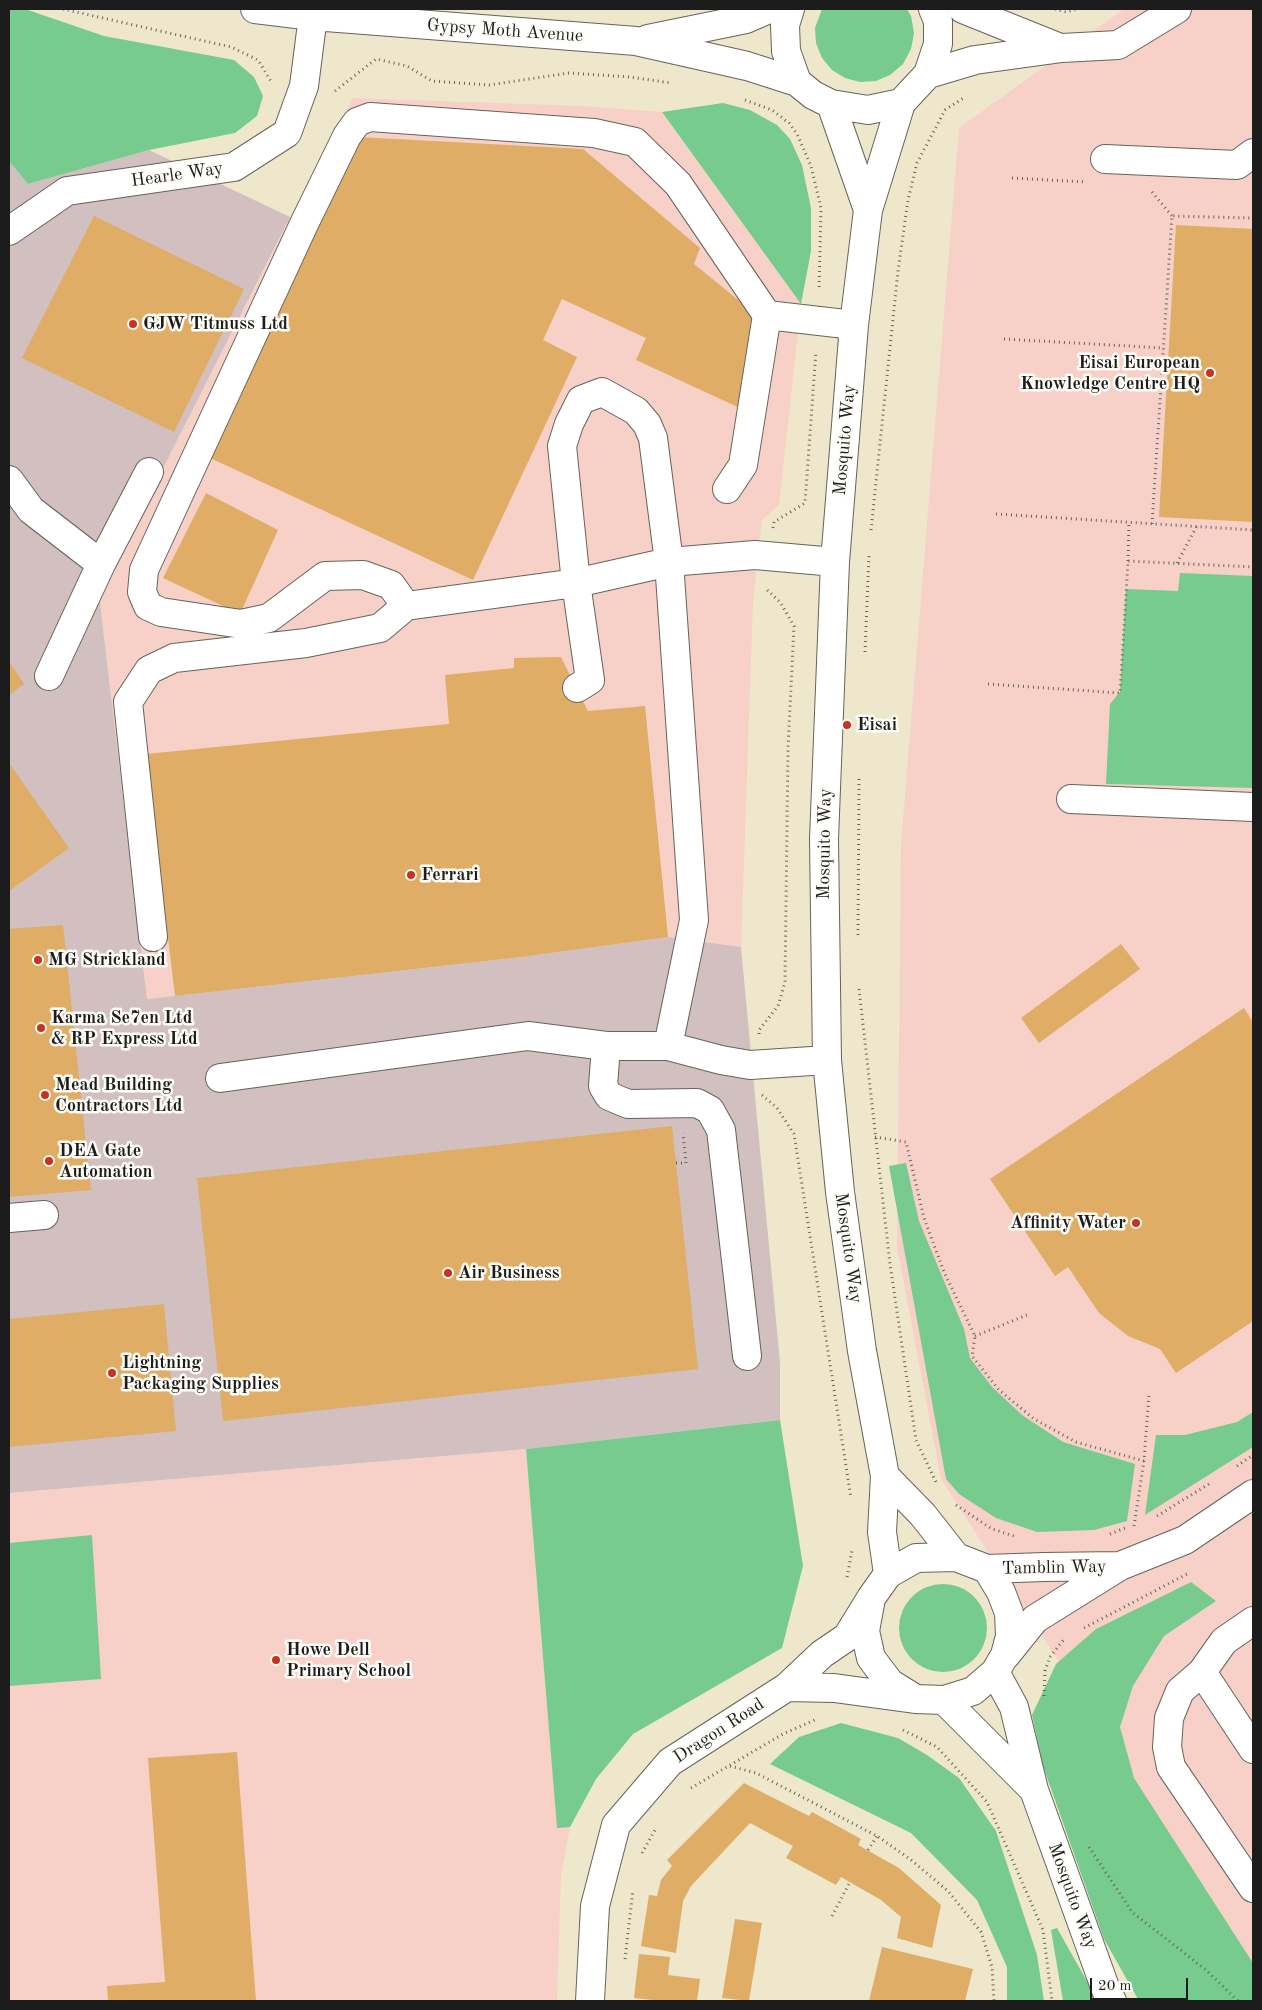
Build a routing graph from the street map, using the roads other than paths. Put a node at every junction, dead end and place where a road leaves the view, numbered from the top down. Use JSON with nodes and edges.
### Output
{"nodes":[{"id":1,"x":255,"y":9,"type":"edge"},
{"id":2,"x":769,"y":9,"type":"edge"},
{"id":3,"x":790,"y":9,"type":"edge"},
{"id":4,"x":933,"y":9,"type":"edge"},
{"id":5,"x":962,"y":9,"type":"edge"},
{"id":6,"x":1177,"y":9,"type":"edge"},
{"id":7,"x":313,"y":16,"type":"junction"},
{"id":8,"x":636,"y":41,"type":"junction"},
{"id":9,"x":1062,"y":48,"type":"junction"},
{"id":10,"x":928,"y":74,"type":"junction"},
{"id":11,"x":797,"y":82,"type":"junction"},
{"id":12,"x":901,"y":103,"type":"junction"},
{"id":13,"x":831,"y":104,"type":"junction"},
{"id":14,"x":1253,"y":154,"type":"edge"},
{"id":15,"x":1105,"y":159,"type":"dead end"},
{"id":16,"x":868,"y":210,"type":"junction"},
{"id":17,"x":9,"y":231,"type":"edge"},
{"id":18,"x":767,"y":315,"type":"junction"},
{"id":19,"x":854,"y":325,"type":"junction"},
{"id":20,"x":149,"y":472,"type":"dead end"},
{"id":21,"x":9,"y":480,"type":"edge"},
{"id":22,"x":727,"y":489,"type":"dead end"},
{"id":23,"x":668,"y":562,"type":"junction"},
{"id":24,"x":835,"y":562,"type":"junction"},
{"id":25,"x":101,"y":564,"type":"junction"},
{"id":26,"x":576,"y":583,"type":"junction"},
{"id":27,"x":406,"y":606,"type":"junction"},
{"id":28,"x":50,"y":676,"type":"dead end"},
{"id":29,"x":576,"y":688,"type":"dead end"},
{"id":30,"x":1071,"y":799,"type":"dead end"},
{"id":31,"x":1253,"y":807,"type":"edge"},
{"id":32,"x":153,"y":937,"type":"dead end"},
{"id":33,"x":606,"y":1046,"type":"junction"},
{"id":34,"x":668,"y":1046,"type":"junction"},
{"id":35,"x":827,"y":1060,"type":"junction"},
{"id":36,"x":220,"y":1078,"type":"dead end"},
{"id":37,"x":44,"y":1215,"type":"dead end"},
{"id":38,"x":9,"y":1218,"type":"edge"},
{"id":39,"x":747,"y":1356,"type":"dead end"},
{"id":40,"x":886,"y":1476,"type":"junction"},
{"id":41,"x":1253,"y":1494,"type":"edge"},
{"id":42,"x":956,"y":1557,"type":"junction"},
{"id":43,"x":1120,"y":1566,"type":"junction"},
{"id":44,"x":987,"y":1570,"type":"junction"},
{"id":45,"x":888,"y":1574,"type":"junction"},
{"id":46,"x":871,"y":1598,"type":"junction"},
{"id":47,"x":1253,"y":1621,"type":"edge"},
{"id":48,"x":1000,"y":1664,"type":"junction"},
{"id":49,"x":1202,"y":1672,"type":"junction"},
{"id":50,"x":787,"y":1687,"type":"junction"},
{"id":51,"x":915,"y":1699,"type":"junction"},
{"id":52,"x":944,"y":1700,"type":"junction"},
{"id":53,"x":1253,"y":1750,"type":"edge"},
{"id":54,"x":1034,"y":1790,"type":"junction"},
{"id":55,"x":1253,"y":1888,"type":"edge"},
{"id":56,"x":590,"y":2001,"type":"edge"},
{"id":57,"x":1112,"y":2001,"type":"edge"}],
"edges":[{"from":1,"to":7,"type":"street","name":"Gypsy Moth Avenue"},
{"from":2,"to":8,"type":"street","name":"Gypsy Moth Avenue"},
{"from":3,"to":11,"type":"street"},
{"from":4,"to":10,"type":"street"},
{"from":5,"to":9,"type":"street"},
{"from":6,"to":9,"type":"street"},
{"from":7,"to":8,"type":"street","name":"Gypsy Moth Avenue"},
{"from":7,"to":17,"type":"street","name":"Hearle Way"},
{"from":8,"to":11,"type":"street","name":"Gypsy Moth Avenue"},
{"from":9,"to":10,"type":"street"},
{"from":10,"to":12,"type":"street"},
{"from":11,"to":13,"type":"street"},
{"from":12,"to":13,"type":"street"},
{"from":12,"to":16,"type":"street","name":"Mosquito Way"},
{"from":13,"to":16,"type":"street","name":"Mosquito Way"},
{"from":14,"to":15,"type":"street"},
{"from":16,"to":19,"type":"street","name":"Mosquito Way"},
{"from":18,"to":19,"type":"street"},
{"from":18,"to":22,"type":"street"},
{"from":18,"to":27,"type":"street"},
{"from":19,"to":24,"type":"street","name":"Mosquito Way"},
{"from":20,"to":25,"type":"street"},
{"from":21,"to":25,"type":"street"},
{"from":23,"to":24,"type":"street"},
{"from":23,"to":26,"type":"street"},
{"from":23,"to":26,"type":"street"},
{"from":23,"to":34,"type":"street"},
{"from":24,"to":35,"type":"street","name":"Mosquito Way"},
{"from":25,"to":28,"type":"street"},
{"from":26,"to":27,"type":"street"},
{"from":26,"to":29,"type":"street"},
{"from":27,"to":32,"type":"street"},
{"from":30,"to":31,"type":"street"},
{"from":33,"to":34,"type":"street"},
{"from":33,"to":36,"type":"street"},
{"from":33,"to":39,"type":"street"},
{"from":34,"to":35,"type":"street"},
{"from":35,"to":40,"type":"street","name":"Mosquito Way"},
{"from":37,"to":38,"type":"street"},
{"from":40,"to":42,"type":"street"},
{"from":40,"to":45,"type":"street","name":"Mosquito Way"},
{"from":41,"to":43,"type":"street","name":"Tamblin Way"},
{"from":42,"to":44,"type":"street"},
{"from":42,"to":45,"type":"street"},
{"from":43,"to":44,"type":"street","name":"Tamblin Way"},
{"from":43,"to":48,"type":"street","name":"Tamblin Way"},
{"from":44,"to":48,"type":"street"},
{"from":45,"to":46,"type":"street"},
{"from":46,"to":50,"type":"street","name":"Dragon Road"},
{"from":46,"to":51,"type":"street"},
{"from":47,"to":49,"type":"street"},
{"from":48,"to":52,"type":"street"},
{"from":48,"to":54,"type":"street","name":"Mosquito Way"},
{"from":49,"to":53,"type":"street"},
{"from":49,"to":55,"type":"street"},
{"from":50,"to":51,"type":"street"},
{"from":50,"to":56,"type":"street","name":"Dragon Road"},
{"from":51,"to":52,"type":"street"},
{"from":52,"to":54,"type":"street","name":"Mosquito Way"},
{"from":54,"to":57,"type":"street","name":"Mosquito Way"}]}
